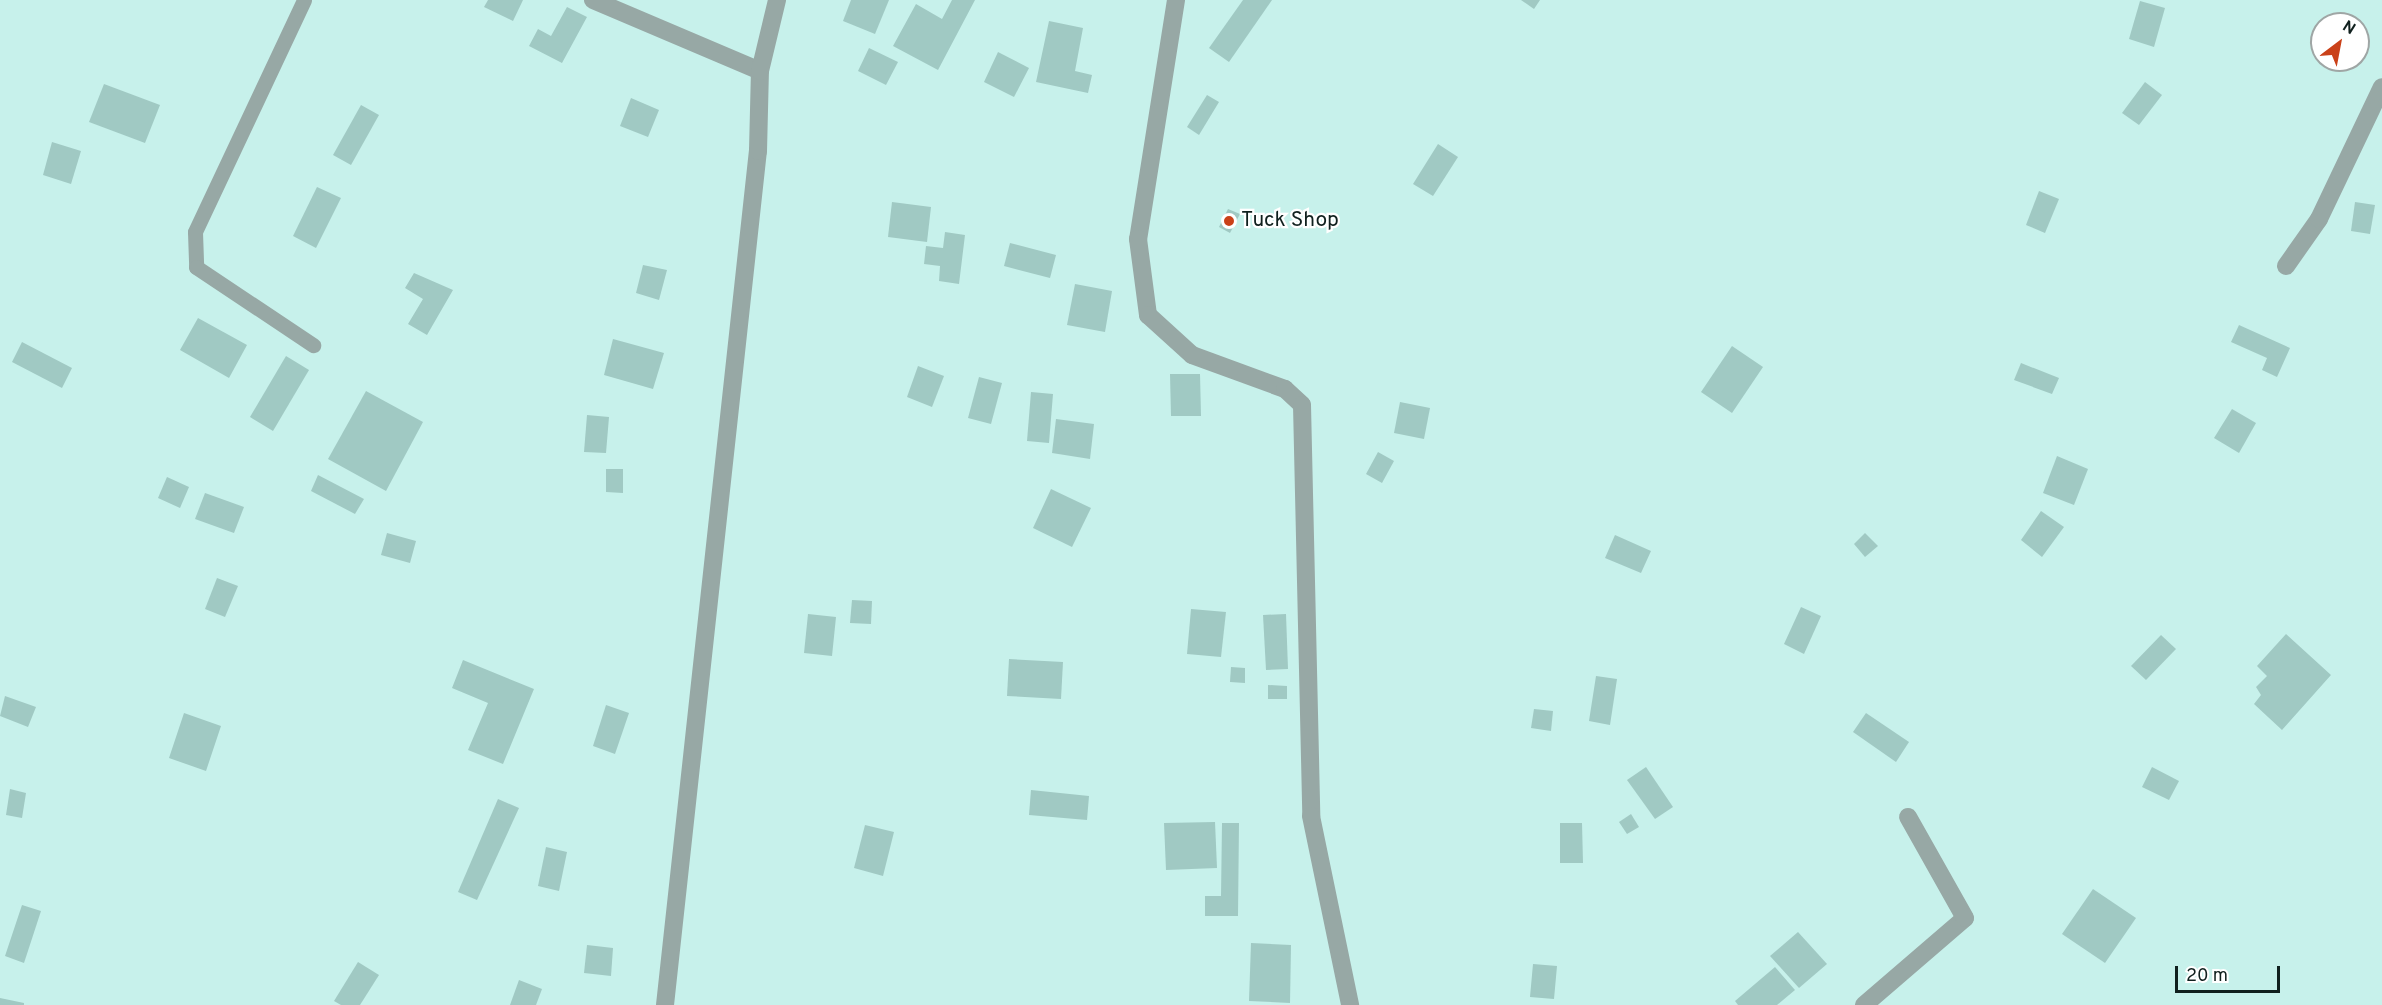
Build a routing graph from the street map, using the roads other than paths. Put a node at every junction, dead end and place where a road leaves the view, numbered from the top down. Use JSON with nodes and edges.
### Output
{"nodes":[{"id":1,"x":304,"y":0,"type":"edge"},
{"id":2,"x":593,"y":0,"type":"edge"},
{"id":3,"x":777,"y":0,"type":"edge"},
{"id":4,"x":1176,"y":0,"type":"edge"},
{"id":5,"x":760,"y":71,"type":"junction"},
{"id":6,"x":2382,"y":87,"type":"edge"},
{"id":7,"x":2286,"y":266,"type":"dead end"},
{"id":8,"x":313,"y":345,"type":"dead end"},
{"id":9,"x":1908,"y":817,"type":"dead end"},
{"id":10,"x":665,"y":1005,"type":"edge"},
{"id":11,"x":1350,"y":1005,"type":"edge"},
{"id":12,"x":1864,"y":1005,"type":"edge"}],
"edges":[{"from":1,"to":8,"type":"lane"},
{"from":2,"to":5,"type":"street"},
{"from":3,"to":5,"type":"street"},
{"from":4,"to":11,"type":"street"},
{"from":5,"to":10,"type":"street"},
{"from":6,"to":7,"type":"street"},
{"from":9,"to":12,"type":"street"}]}
